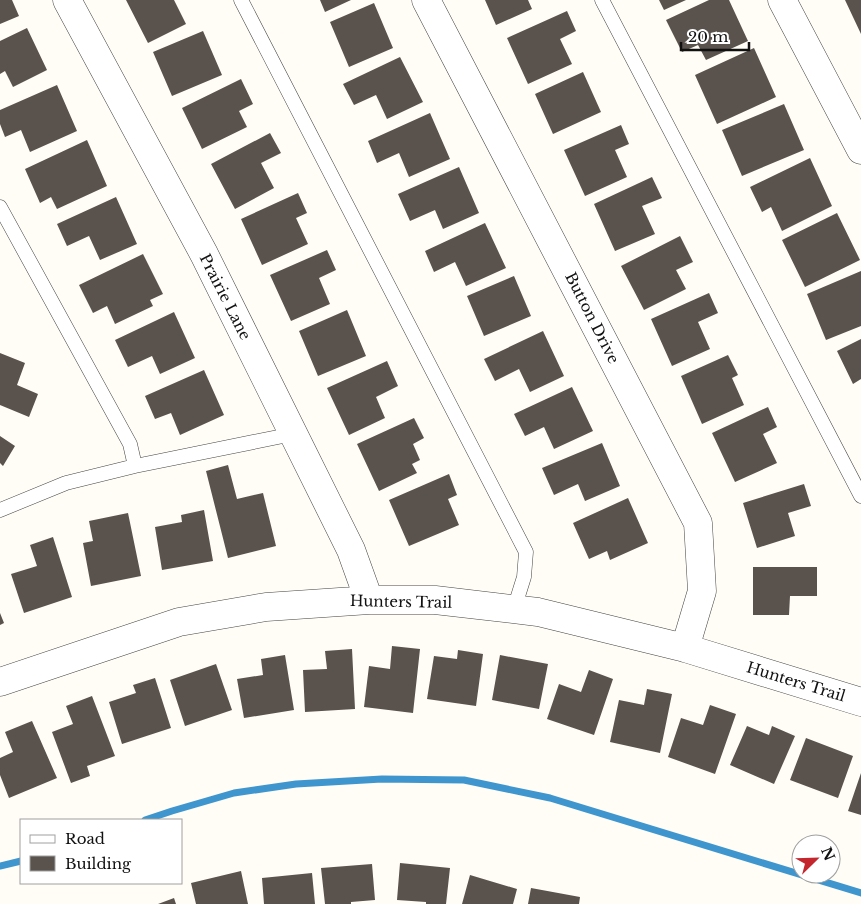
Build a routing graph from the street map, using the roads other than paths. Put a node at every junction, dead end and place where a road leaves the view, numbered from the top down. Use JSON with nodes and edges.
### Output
{"nodes":[{"id":1,"x":67,"y":0,"type":"edge"},
{"id":2,"x":241,"y":0,"type":"edge"},
{"id":3,"x":426,"y":0,"type":"edge"},
{"id":4,"x":602,"y":0,"type":"edge"},
{"id":5,"x":782,"y":0,"type":"edge"},
{"id":6,"x":861,"y":150,"type":"edge"},
{"id":7,"x":0,"y":207,"type":"edge"},
{"id":8,"x":293,"y":434,"type":"junction"},
{"id":9,"x":135,"y":466,"type":"junction"},
{"id":10,"x":861,"y":496,"type":"edge"},
{"id":11,"x":0,"y":510,"type":"edge"},
{"id":12,"x":369,"y":600,"type":"junction"},
{"id":13,"x":514,"y":609,"type":"junction"},
{"id":14,"x":685,"y":648,"type":"junction"},
{"id":15,"x":0,"y":682,"type":"edge"},
{"id":16,"x":861,"y":702,"type":"edge"}],
"edges":[{"from":1,"to":8,"type":"street","name":"Prairie Lane"},
{"from":2,"to":13,"type":"lane"},
{"from":3,"to":14,"type":"street","name":"Button Drive"},
{"from":4,"to":10,"type":"lane"},
{"from":5,"to":6,"type":"street"},
{"from":7,"to":9,"type":"lane"},
{"from":8,"to":9,"type":"lane"},
{"from":8,"to":12,"type":"street","name":"Prairie Lane"},
{"from":9,"to":11,"type":"lane"},
{"from":12,"to":13,"type":"street","name":"Hunters Trail"},
{"from":12,"to":15,"type":"street","name":"Hunters Trail"},
{"from":13,"to":14,"type":"street","name":"Hunters Trail"},
{"from":14,"to":16,"type":"street","name":"Hunters Trail"}]}
